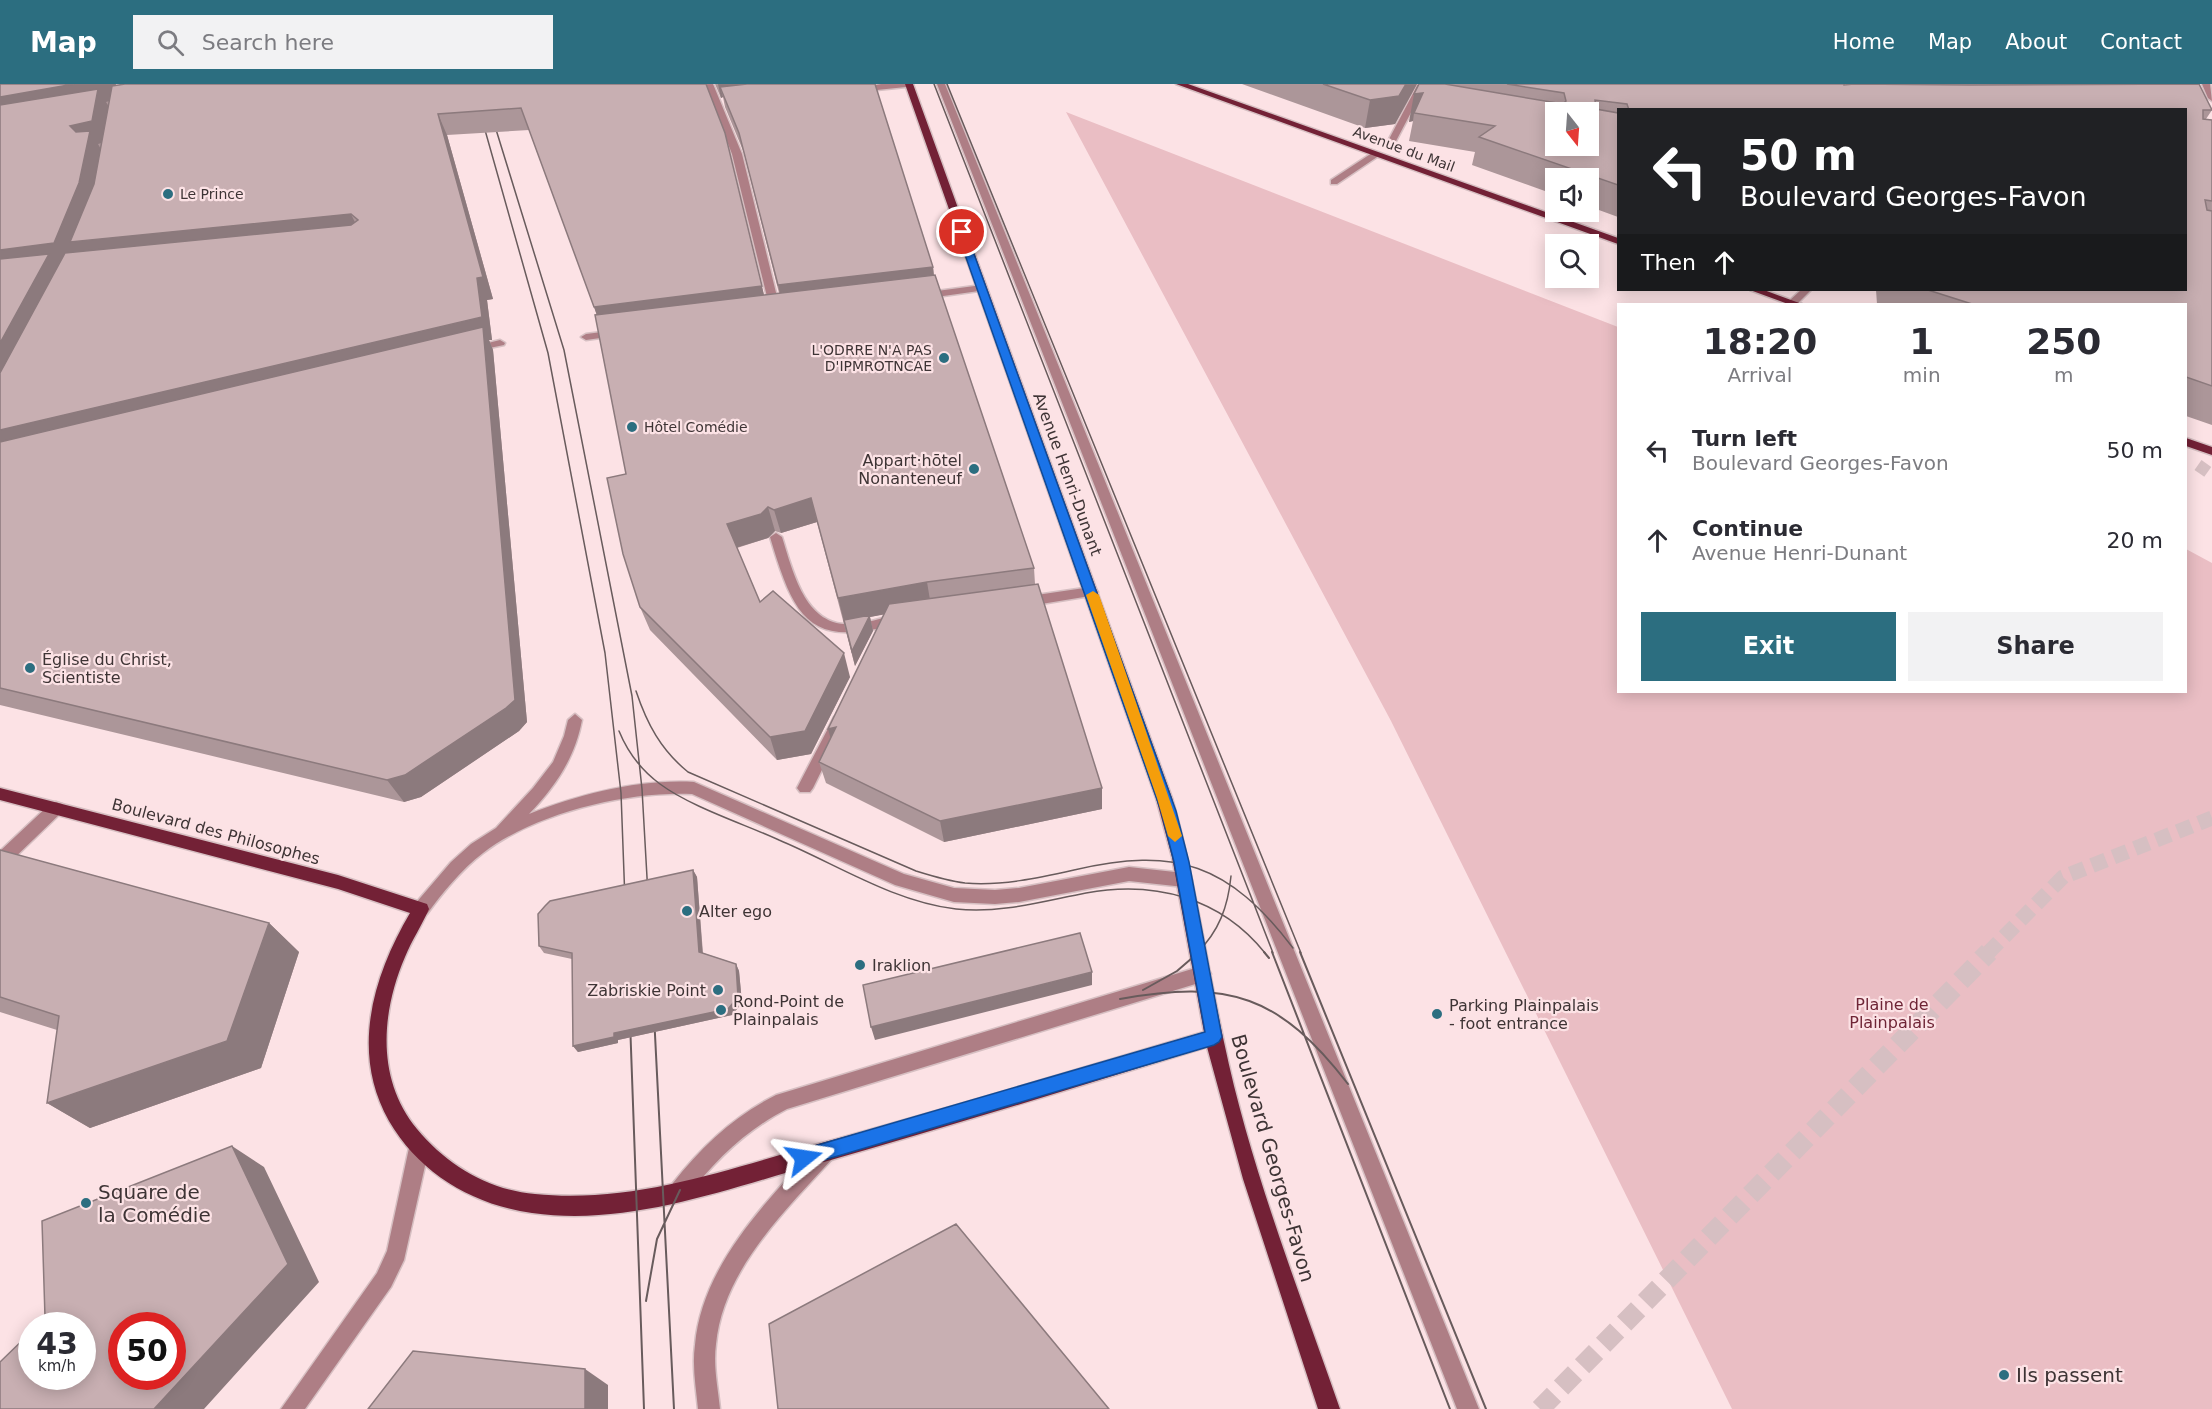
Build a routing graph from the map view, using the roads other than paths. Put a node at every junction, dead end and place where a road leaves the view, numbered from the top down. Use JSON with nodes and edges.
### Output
{"nodes":[{"id":1,"x":710,"y":84,"type":"edge"},
{"id":2,"x":908,"y":84,"type":"edge"},
{"id":3,"x":941,"y":84,"type":"edge"},
{"id":4,"x":1180,"y":84,"type":"edge"},
{"id":5,"x":1422,"y":84,"type":"edge"},
{"id":6,"x":2206,"y":84,"type":"edge"},
{"id":7,"x":846,"y":90,"type":"edge"},
{"id":8,"x":2212,"y":98,"type":"edge"},
{"id":9,"x":729,"y":102,"type":"edge"},
{"id":10,"x":1413,"y":102,"type":"junction"},
{"id":11,"x":717,"y":103,"type":"junction"},
{"id":12,"x":1424,"y":103,"type":"edge"},
{"id":13,"x":1392,"y":141,"type":"dead end"},
{"id":14,"x":1375,"y":155,"type":"junction"},
{"id":15,"x":1334,"y":182,"type":"dead end"},
{"id":16,"x":1617,"y":241,"type":"edge"},
{"id":17,"x":982,"y":288,"type":"junction"},
{"id":18,"x":1758,"y":291,"type":"edge"},
{"id":19,"x":1805,"y":291,"type":"edge"},
{"id":20,"x":906,"y":297,"type":"edge"},
{"id":21,"x":1792,"y":303,"type":"edge"},
{"id":22,"x":1796,"y":303,"type":"edge"},
{"id":23,"x":776,"y":313,"type":"edge"},
{"id":24,"x":626,"y":332,"type":"edge"},
{"id":25,"x":586,"y":338,"type":"dead end"},
{"id":26,"x":500,"y":343,"type":"dead end"},
{"id":27,"x":456,"y":353,"type":"edge"},
{"id":28,"x":2187,"y":442,"type":"edge"},
{"id":29,"x":2212,"y":452,"type":"tunnel mouth"},
{"id":30,"x":776,"y":537,"type":"edge"},
{"id":31,"x":1091,"y":592,"type":"junction"},
{"id":32,"x":1012,"y":604,"type":"edge"},
{"id":33,"x":909,"y":617,"type":"edge"},
{"id":34,"x":887,"y":621,"type":"junction"},
{"id":35,"x":879,"y":639,"type":"edge"},
{"id":36,"x":846,"y":707,"type":"edge"},
{"id":37,"x":575,"y":720,"type":"dead end"},
{"id":38,"x":805,"y":788,"type":"dead end"},
{"id":39,"x":0,"y":794,"type":"edge"},
{"id":40,"x":56,"y":808,"type":"junction"},
{"id":41,"x":500,"y":833,"type":"junction"},
{"id":42,"x":0,"y":861,"type":"edge"},
{"id":43,"x":1184,"y":880,"type":"junction"},
{"id":44,"x":421,"y":909,"type":"junction"},
{"id":45,"x":1202,"y":974,"type":"junction"},
{"id":46,"x":1214,"y":1037,"type":"junction"},
{"id":47,"x":419,"y":1148,"type":"junction"},
{"id":48,"x":825,"y":1152,"type":"junction"},
{"id":49,"x":681,"y":1190,"type":"junction"},
{"id":50,"x":292,"y":1409,"type":"edge"},
{"id":51,"x":709,"y":1409,"type":"edge"},
{"id":52,"x":1329,"y":1409,"type":"edge"},
{"id":53,"x":1468,"y":1409,"type":"edge"}],
"edges":[{"from":1,"to":11,"type":"street"},
{"from":2,"to":7,"type":"street"},
{"from":2,"to":17,"type":"main road","name":"Avenue Henri-Dunant"},
{"from":3,"to":53,"type":"street"},
{"from":4,"to":14,"type":"main road","name":"Avenue du Mail"},
{"from":5,"to":10,"type":"street"},
{"from":6,"to":8,"type":"street"},
{"from":9,"to":11,"type":"street"},
{"from":10,"to":12,"type":"street"},
{"from":10,"to":13,"type":"street"},
{"from":11,"to":23,"type":"street"},
{"from":14,"to":15,"type":"street"},
{"from":14,"to":16,"type":"main road","name":"Avenue du Mail"},
{"from":17,"to":20,"type":"street"},
{"from":17,"to":31,"type":"main road","name":"Avenue Henri-Dunant"},
{"from":18,"to":21,"type":"main road"},
{"from":19,"to":22,"type":"street"},
{"from":24,"to":25,"type":"street"},
{"from":26,"to":27,"type":"street"},
{"from":28,"to":29,"type":"main road"},
{"from":30,"to":34,"type":"street"},
{"from":31,"to":32,"type":"street"},
{"from":31,"to":43,"type":"main road","name":"Avenue Henri-Dunant"},
{"from":33,"to":34,"type":"street"},
{"from":34,"to":35,"type":"street"},
{"from":36,"to":38,"type":"street"},
{"from":37,"to":41,"type":"street"},
{"from":39,"to":40,"type":"main road","name":"Boulevard des Philosophes"},
{"from":40,"to":42,"type":"street"},
{"from":40,"to":44,"type":"main road","name":"Boulevard des Philosophes"},
{"from":41,"to":43,"type":"street"},
{"from":41,"to":44,"type":"street"},
{"from":43,"to":45,"type":"main road","name":"Boulevard Georges-Favon"},
{"from":44,"to":47,"type":"main road"},
{"from":45,"to":46,"type":"main road","name":"Boulevard Georges-Favon"},
{"from":45,"to":49,"type":"street"},
{"from":46,"to":48,"type":"main road"},
{"from":46,"to":52,"type":"main road","name":"Boulevard Georges-Favon"},
{"from":47,"to":49,"type":"main road"},
{"from":47,"to":50,"type":"street"},
{"from":48,"to":49,"type":"main road"},
{"from":48,"to":51,"type":"street"}]}
